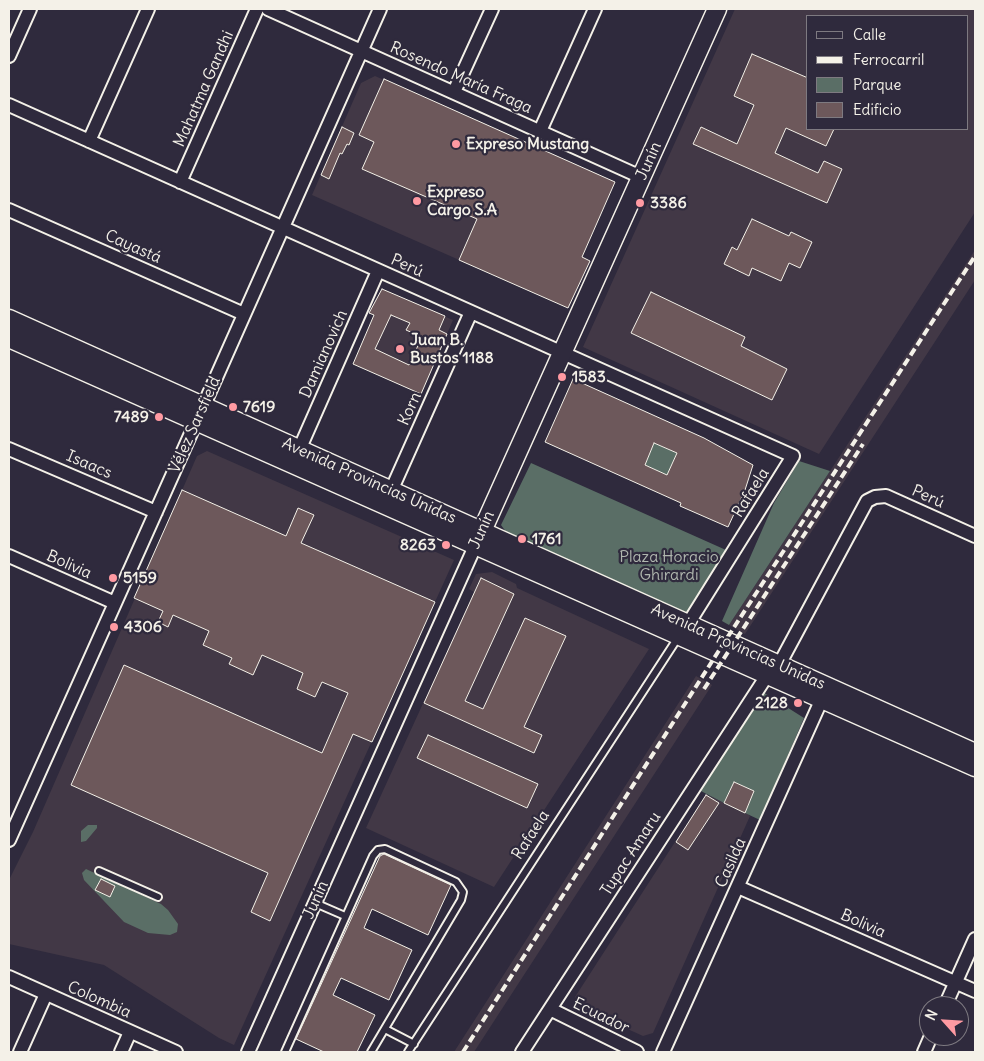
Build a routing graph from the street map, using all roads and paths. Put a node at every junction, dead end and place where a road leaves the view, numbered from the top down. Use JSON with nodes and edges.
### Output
{"nodes":[{"id":1,"x":30,"y":9,"type":"edge"},
{"id":2,"x":148,"y":9,"type":"edge"},
{"id":3,"x":258,"y":9,"type":"edge"},
{"id":4,"x":268,"y":9,"type":"edge"},
{"id":5,"x":380,"y":9,"type":"edge"},
{"id":6,"x":492,"y":9,"type":"edge"},
{"id":7,"x":595,"y":9,"type":"edge"},
{"id":8,"x":717,"y":9,"type":"edge"},
{"id":9,"x":361,"y":51,"type":"junction"},
{"id":10,"x":9,"y":56,"type":"edge"},
{"id":11,"x":454,"y":92,"type":"junction"},
{"id":12,"x":9,"y":105,"type":"edge"},
{"id":13,"x":540,"y":131,"type":"junction"},
{"id":14,"x":89,"y":141,"type":"junction"},
{"id":15,"x":642,"y":177,"type":"junction"},
{"id":16,"x":180,"y":182,"type":"junction"},
{"id":17,"x":9,"y":210,"type":"edge"},
{"id":18,"x":282,"y":228,"type":"junction"},
{"id":19,"x":378,"y":271,"type":"junction"},
{"id":20,"x":471,"y":312,"type":"junction"},
{"id":21,"x":244,"y":314,"type":"junction"},
{"id":22,"x":9,"y":320,"type":"edge"},
{"id":23,"x":9,"y":338,"type":"edge"},
{"id":24,"x":562,"y":353,"type":"junction"},
{"id":25,"x":200,"y":414,"type":"junction"},
{"id":26,"x":9,"y":449,"type":"edge"},
{"id":27,"x":299,"y":450,"type":"junction"},
{"id":28,"x":793,"y":456,"type":"joint"},
{"id":29,"x":392,"y":491,"type":"junction"},
{"id":30,"x":866,"y":501,"type":"joint"},
{"id":31,"x":156,"y":512,"type":"junction"},
{"id":32,"x":975,"y":536,"type":"edge"},
{"id":33,"x":478,"y":538,"type":"junction"},
{"id":34,"x":9,"y":556,"type":"edge"},
{"id":35,"x":115,"y":603,"type":"junction"},
{"id":36,"x":684,"y":630,"type":"junction"},
{"id":37,"x":773,"y":670,"type":"junction"},
{"id":38,"x":825,"y":693,"type":"junction"},
{"id":39,"x":975,"y":753,"type":"edge"},
{"id":40,"x":975,"y":767,"type":"edge"},
{"id":41,"x":9,"y":840,"type":"edge"},
{"id":42,"x":99,"y":871,"type":"dead end"},
{"id":43,"x":738,"y":887,"type":"junction"},
{"id":44,"x":158,"y":897,"type":"dead end"},
{"id":45,"x":315,"y":903,"type":"junction"},
{"id":46,"x":345,"y":916,"type":"junction"},
{"id":47,"x":975,"y":939,"type":"edge"},
{"id":48,"x":9,"y":977,"type":"edge"},
{"id":49,"x":956,"y":982,"type":"junction"},
{"id":50,"x":975,"y":990,"type":"edge"},
{"id":51,"x":46,"y":994,"type":"junction"},
{"id":52,"x":950,"y":996,"type":"edge"},
{"id":53,"x":550,"y":1009,"type":"junction"},
{"id":54,"x":385,"y":1029,"type":"junction"},
{"id":55,"x":130,"y":1032,"type":"junction"},
{"id":56,"x":414,"y":1044,"type":"junction"},
{"id":57,"x":20,"y":1052,"type":"edge"},
{"id":58,"x":121,"y":1052,"type":"edge"},
{"id":59,"x":176,"y":1052,"type":"edge"},
{"id":60,"x":248,"y":1052,"type":"edge"},
{"id":61,"x":285,"y":1052,"type":"edge"},
{"id":62,"x":371,"y":1052,"type":"edge"},
{"id":63,"x":408,"y":1052,"type":"edge"},
{"id":64,"x":522,"y":1052,"type":"edge"},
{"id":65,"x":636,"y":1052,"type":"edge"},
{"id":66,"x":663,"y":1052,"type":"edge"}],
"edges":[{"from":1,"to":10,"type":"street"},
{"from":2,"to":14,"type":"street"},
{"from":3,"to":16,"type":"street","name":"Mahatma Gandhi"},
{"from":4,"to":9,"type":"street","name":"Rosendo María Fraga"},
{"from":5,"to":9,"type":"street","name":"Vélez Sarsfield"},
{"from":6,"to":11,"type":"street"},
{"from":7,"to":13,"type":"street"},
{"from":8,"to":15,"type":"main road","name":"Junín"},
{"from":9,"to":11,"type":"street","name":"Rosendo María Fraga"},
{"from":9,"to":18,"type":"street","name":"Vélez Sarsfield"},
{"from":11,"to":13,"type":"street","name":"Rosendo María Fraga"},
{"from":12,"to":14,"type":"street","name":"Perú"},
{"from":13,"to":15,"type":"street","name":"Rosendo María Fraga"},
{"from":14,"to":16,"type":"street","name":"Perú"},
{"from":15,"to":24,"type":"main road","name":"Junín"},
{"from":16,"to":18,"type":"street","name":"Perú"},
{"from":17,"to":21,"type":"street","name":"Cayastá"},
{"from":18,"to":19,"type":"street","name":"Perú"},
{"from":18,"to":21,"type":"street","name":"Vélez Sarsfield"},
{"from":19,"to":20,"type":"street","name":"Perú"},
{"from":19,"to":27,"type":"street","name":"Damianovich"},
{"from":20,"to":24,"type":"street","name":"Perú"},
{"from":20,"to":29,"type":"street","name":"Korn"},
{"from":21,"to":25,"type":"street","name":"Vélez Sarsfield"},
{"from":22,"to":25,"type":"main road","name":"Avenida Provincias Unidas"},
{"from":23,"to":25,"type":"main road","name":"Avenida Provincias Unidas"},
{"from":24,"to":28,"type":"street","name":"Perú"},
{"from":24,"to":33,"type":"main road","name":"Junín"},
{"from":25,"to":27,"type":"main road","name":"Avenida Provincias Unidas"},
{"from":25,"to":31,"type":"street","name":"Vélez Sarsfield"},
{"from":25,"to":33,"type":"main road","name":"Avenida Provincias Unidas"},
{"from":26,"to":31,"type":"street","name":"Isaacs"},
{"from":27,"to":29,"type":"main road","name":"Avenida Provincias Unidas"},
{"from":28,"to":36,"type":"street","name":"Rafaela"},
{"from":29,"to":33,"type":"main road","name":"Avenida Provincias Unidas"},
{"from":30,"to":32,"type":"street","name":"Perú"},
{"from":30,"to":37,"type":"street","name":"Tupac Amaru"},
{"from":31,"to":35,"type":"street","name":"Vélez Sarsfield"},
{"from":33,"to":36,"type":"main road","name":"Avenida Provincias Unidas"},
{"from":33,"to":45,"type":"street","name":"Junín"},
{"from":34,"to":35,"type":"street","name":"Bolivia"},
{"from":35,"to":41,"type":"street","name":"Vélez Sarsfield"},
{"from":36,"to":37,"type":"main road","name":"Avenida Provincias Unidas"},
{"from":36,"to":56,"type":"lane","name":"Rafaela"},
{"from":37,"to":38,"type":"main road","name":"Avenida Provincias Unidas"},
{"from":37,"to":53,"type":"street","name":"Tupac Amaru"},
{"from":38,"to":39,"type":"main road","name":"Avenida Provincias Unidas"},
{"from":38,"to":40,"type":"main road","name":"Avenida Provincias Unidas"},
{"from":38,"to":43,"type":"street","name":"Casilda"},
{"from":42,"to":44,"type":"lane"},
{"from":43,"to":49,"type":"street","name":"Bolivia"},
{"from":43,"to":66,"type":"street","name":"Casilda"},
{"from":45,"to":46,"type":"lane"},
{"from":45,"to":60,"type":"street","name":"Junín"},
{"from":46,"to":54,"type":"lane"},
{"from":46,"to":61,"type":"lane"},
{"from":47,"to":49,"type":"street"},
{"from":48,"to":51,"type":"street","name":"Colombia"},
{"from":49,"to":50,"type":"street","name":"Bolivia"},
{"from":49,"to":52,"type":"street"},
{"from":51,"to":55,"type":"street","name":"Colombia"},
{"from":51,"to":57,"type":"street"},
{"from":53,"to":64,"type":"street","name":"Tupac Amaru"},
{"from":53,"to":65,"type":"street","name":"Ecuador"},
{"from":54,"to":56,"type":"lane"},
{"from":54,"to":62,"type":"lane"},
{"from":55,"to":58,"type":"street"},
{"from":55,"to":59,"type":"street","name":"Colombia"},
{"from":56,"to":63,"type":"lane","name":"Rafaela"}]}
